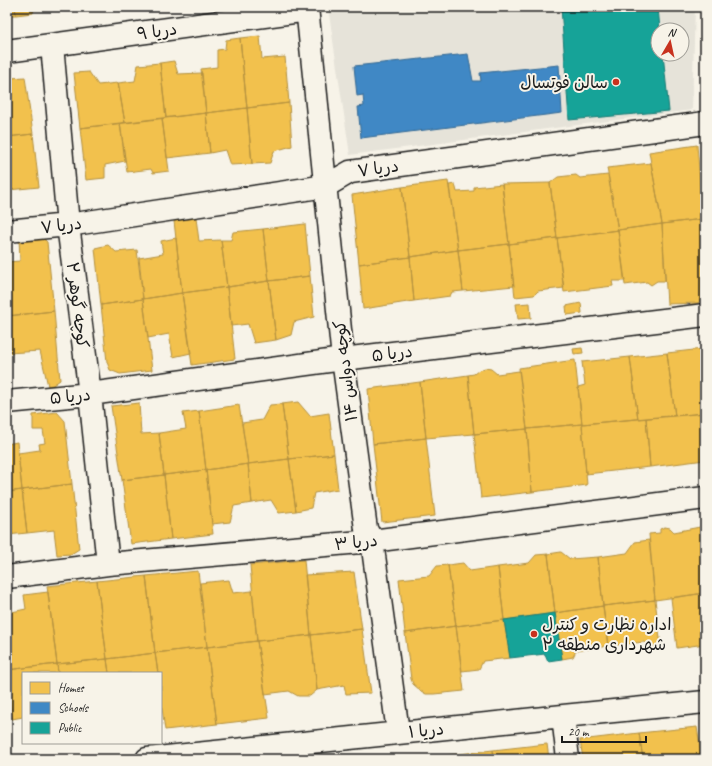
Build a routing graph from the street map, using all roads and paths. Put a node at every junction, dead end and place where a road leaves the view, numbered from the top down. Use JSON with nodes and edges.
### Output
{"nodes":[{"id":1,"x":308,"y":9,"type":"edge"},
{"id":2,"x":52,"y":45,"type":"junction"},
{"id":3,"x":7,"y":51,"type":"edge"},
{"id":4,"x":705,"y":123,"type":"edge"},
{"id":5,"x":326,"y":186,"type":"junction"},
{"id":6,"x":68,"y":224,"type":"junction"},
{"id":7,"x":7,"y":231,"type":"edge"},
{"id":8,"x":705,"y":315,"type":"edge"},
{"id":9,"x":343,"y":359,"type":"junction"},
{"id":10,"x":90,"y":394,"type":"junction"},
{"id":11,"x":7,"y":402,"type":"edge"},
{"id":12,"x":705,"y":498,"type":"edge"},
{"id":13,"x":372,"y":541,"type":"junction"},
{"id":14,"x":108,"y":564,"type":"junction"},
{"id":15,"x":7,"y":577,"type":"edge"},
{"id":16,"x":705,"y":702,"type":"edge"},
{"id":17,"x":562,"y":716,"type":"junction"},
{"id":18,"x":398,"y":732,"type":"junction"},
{"id":19,"x":147,"y":759,"type":"edge"},
{"id":20,"x":568,"y":759,"type":"edge"}],
"edges":[{"from":1,"to":2,"type":"street","name":"دریا ۹"},
{"from":1,"to":5,"type":"street","name":"کوچه دواس ۱۴"},
{"from":2,"to":3,"type":"street","name":"دریا ۹"},
{"from":2,"to":6,"type":"street","name":"کوچه گوهر ۲"},
{"from":4,"to":5,"type":"street","name":"دریا ۷"},
{"from":5,"to":6,"type":"street","name":"دریا ۷"},
{"from":5,"to":9,"type":"street","name":"کوچه دواس ۱۴"},
{"from":6,"to":7,"type":"street","name":"دریا ۷"},
{"from":6,"to":10,"type":"street","name":"کوچه گوهر ۲"},
{"from":8,"to":9,"type":"street","name":"دریا ۵"},
{"from":9,"to":10,"type":"street","name":"دریا ۵"},
{"from":9,"to":13,"type":"street","name":"کوچه دواس ۱۴"},
{"from":10,"to":11,"type":"street","name":"دریا ۵"},
{"from":10,"to":14,"type":"street","name":"کوچه گوهر ۲"},
{"from":12,"to":13,"type":"street","name":"دریا ۳"},
{"from":13,"to":14,"type":"street","name":"دریا ۳"},
{"from":13,"to":18,"type":"street","name":"کوچه دواس ۱۴"},
{"from":14,"to":15,"type":"street","name":"دریا ۳"},
{"from":16,"to":17,"type":"street","name":"دریا ۱"},
{"from":17,"to":18,"type":"street","name":"دریا ۱"},
{"from":17,"to":20,"type":"street"},
{"from":18,"to":19,"type":"street","name":"دریا ۱"}]}
